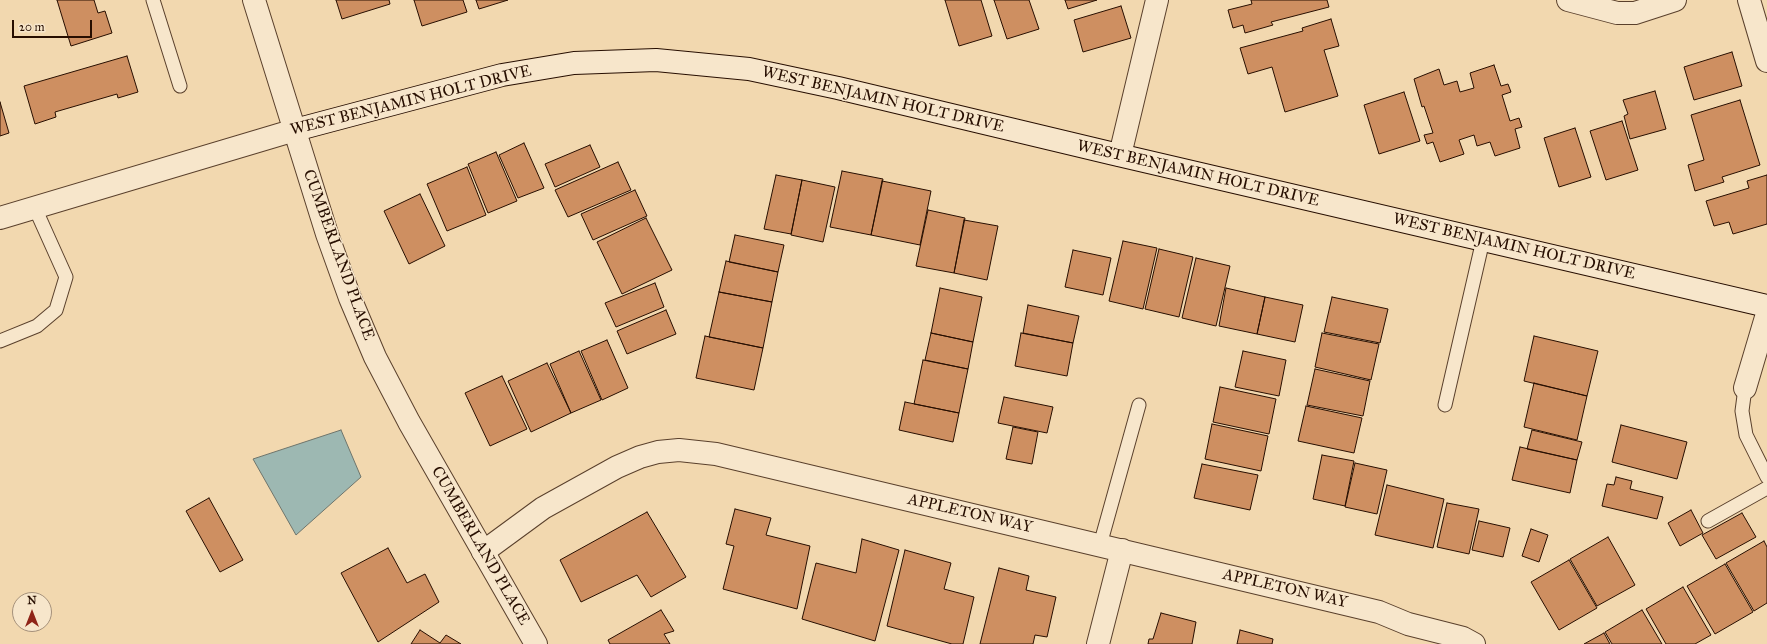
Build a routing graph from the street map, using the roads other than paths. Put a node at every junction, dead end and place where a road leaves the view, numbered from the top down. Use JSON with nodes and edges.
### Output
{"nodes":[{"id":1,"x":154,"y":0,"type":"edge"},
{"id":2,"x":254,"y":0,"type":"edge"},
{"id":3,"x":1157,"y":0,"type":"edge"},
{"id":4,"x":1568,"y":0,"type":"edge"},
{"id":5,"x":1675,"y":0,"type":"edge"},
{"id":6,"x":1748,"y":0,"type":"edge"},
{"id":7,"x":1767,"y":61,"type":"edge"},
{"id":8,"x":180,"y":86,"type":"dead end"},
{"id":9,"x":295,"y":130,"type":"junction"},
{"id":10,"x":1120,"y":155,"type":"junction"},
{"id":11,"x":35,"y":208,"type":"junction"},
{"id":12,"x":0,"y":218,"type":"edge"},
{"id":13,"x":1484,"y":240,"type":"junction"},
{"id":14,"x":1767,"y":306,"type":"edge"},
{"id":15,"x":1767,"y":314,"type":"edge"},
{"id":16,"x":0,"y":341,"type":"edge"},
{"id":17,"x":1745,"y":388,"type":"joint"},
{"id":18,"x":1139,"y":406,"type":"dead end"},
{"id":19,"x":1445,"y":406,"type":"dead end"},
{"id":20,"x":1767,"y":477,"type":"edge"},
{"id":21,"x":1767,"y":488,"type":"edge"},
{"id":22,"x":1708,"y":521,"type":"dead end"},
{"id":23,"x":1100,"y":545,"type":"junction"},
{"id":24,"x":1122,"y":550,"type":"junction"},
{"id":25,"x":483,"y":552,"type":"junction"},
{"id":26,"x":536,"y":644,"type":"edge"},
{"id":27,"x":1098,"y":644,"type":"edge"},
{"id":28,"x":1474,"y":644,"type":"edge"}],
"edges":[{"from":1,"to":8,"type":"lane"},
{"from":2,"to":9,"type":"street","name":"CUMBERLAND PLACE"},
{"from":3,"to":10,"type":"street"},
{"from":4,"to":5,"type":"street"},
{"from":6,"to":7,"type":"street"},
{"from":9,"to":10,"type":"street","name":"WEST BENJAMIN HOLT DRIVE"},
{"from":9,"to":11,"type":"street","name":"WEST BENJAMIN HOLT DRIVE"},
{"from":9,"to":25,"type":"street","name":"CUMBERLAND PLACE"},
{"from":10,"to":13,"type":"street","name":"WEST BENJAMIN HOLT DRIVE"},
{"from":11,"to":12,"type":"street","name":"WEST BENJAMIN HOLT DRIVE"},
{"from":11,"to":16,"type":"lane"},
{"from":13,"to":14,"type":"street","name":"WEST BENJAMIN HOLT DRIVE"},
{"from":13,"to":19,"type":"lane"},
{"from":15,"to":17,"type":"street"},
{"from":17,"to":20,"type":"lane"},
{"from":18,"to":23,"type":"lane"},
{"from":21,"to":22,"type":"lane"},
{"from":23,"to":24,"type":"street","name":"APPLETON WAY"},
{"from":23,"to":25,"type":"street","name":"APPLETON WAY"},
{"from":24,"to":27,"type":"street"},
{"from":24,"to":28,"type":"street","name":"APPLETON WAY"},
{"from":25,"to":26,"type":"street","name":"CUMBERLAND PLACE"}]}
